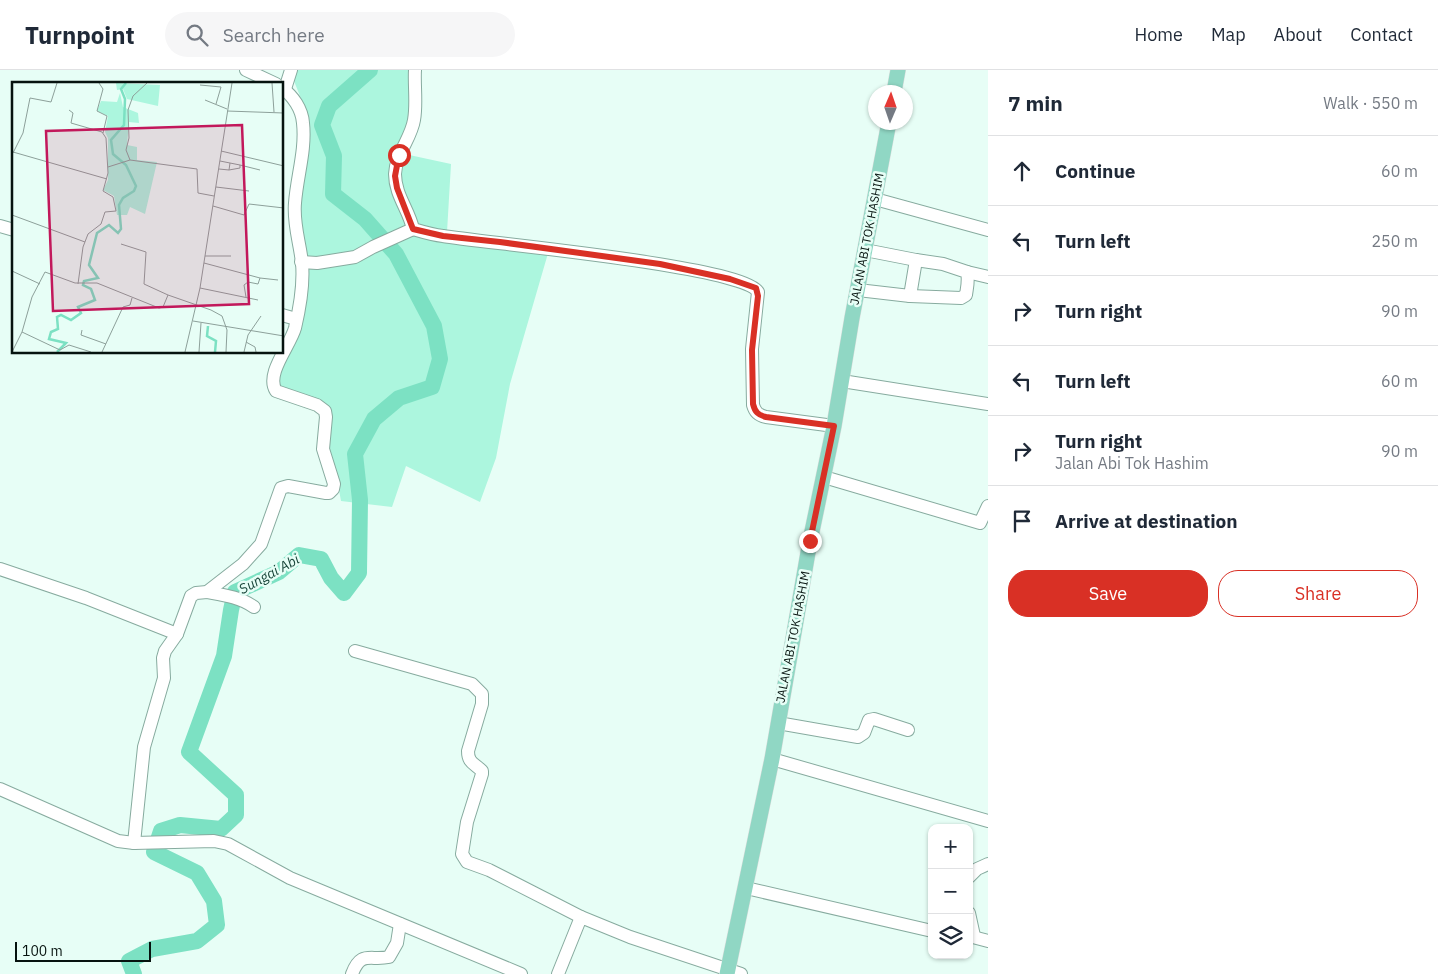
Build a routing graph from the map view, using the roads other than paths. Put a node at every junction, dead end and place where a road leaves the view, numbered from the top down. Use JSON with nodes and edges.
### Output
{"nodes":[{"id":1,"x":246,"y":70,"type":"edge"},
{"id":2,"x":290,"y":70,"type":"edge"},
{"id":3,"x":416,"y":70,"type":"edge"},
{"id":4,"x":898,"y":70,"type":"edge"},
{"id":5,"x":271,"y":82,"type":"edge"},
{"id":6,"x":284,"y":82,"type":"edge"},
{"id":7,"x":895,"y":85,"type":"edge"},
{"id":8,"x":284,"y":89,"type":"edge"},
{"id":9,"x":888,"y":130,"type":"edge"},
{"id":10,"x":875,"y":199,"type":"junction"},
{"id":11,"x":988,"y":230,"type":"edge"},
{"id":12,"x":409,"y":231,"type":"junction"},
{"id":13,"x":865,"y":250,"type":"junction"},
{"id":14,"x":916,"y":260,"type":"junction"},
{"id":15,"x":301,"y":262,"type":"junction"},
{"id":16,"x":967,"y":272,"type":"junction"},
{"id":17,"x":988,"y":276,"type":"edge"},
{"id":18,"x":858,"y":290,"type":"junction"},
{"id":19,"x":910,"y":296,"type":"junction"},
{"id":20,"x":284,"y":316,"type":"edge"},
{"id":21,"x":296,"y":319,"type":"junction"},
{"id":22,"x":284,"y":352,"type":"edge"},
{"id":23,"x":283,"y":354,"type":"edge"},
{"id":24,"x":842,"y":381,"type":"junction"},
{"id":25,"x":988,"y":404,"type":"edge"},
{"id":26,"x":834,"y":426,"type":"junction"},
{"id":27,"x":824,"y":477,"type":"junction"},
{"id":28,"x":988,"y":506,"type":"edge"},
{"id":29,"x":984,"y":525,"type":"edge"},
{"id":30,"x":0,"y":570,"type":"edge"},
{"id":31,"x":207,"y":592,"type":"junction"},
{"id":32,"x":251,"y":604,"type":"dead end"},
{"id":33,"x":177,"y":634,"type":"junction"},
{"id":34,"x":355,"y":651,"type":"dead end"},
{"id":35,"x":778,"y":723,"type":"junction"},
{"id":36,"x":908,"y":730,"type":"dead end"},
{"id":37,"x":772,"y":759,"type":"junction"},
{"id":38,"x":0,"y":789,"type":"edge"},
{"id":39,"x":988,"y":821,"type":"edge"},
{"id":40,"x":134,"y":843,"type":"junction"},
{"id":41,"x":988,"y":864,"type":"edge"},
{"id":42,"x":973,"y":874,"type":"edge"},
{"id":43,"x":746,"y":888,"type":"junction"},
{"id":44,"x":581,"y":917,"type":"junction"},
{"id":45,"x":400,"y":924,"type":"junction"},
{"id":46,"x":928,"y":929,"type":"edge"},
{"id":47,"x":973,"y":937,"type":"edge"},
{"id":48,"x":988,"y":941,"type":"edge"},
{"id":49,"x":732,"y":972,"type":"edge"},
{"id":50,"x":352,"y":974,"type":"edge"},
{"id":51,"x":521,"y":974,"type":"edge"},
{"id":52,"x":558,"y":974,"type":"edge"}],
"edges":[{"from":1,"to":5,"type":"street"},
{"from":2,"to":6,"type":"street"},
{"from":3,"to":12,"type":"street"},
{"from":4,"to":7,"type":"main road"},
{"from":8,"to":15,"type":"street"},
{"from":9,"to":10,"type":"main road","name":"JALAN ABI TOK HASHIM"},
{"from":10,"to":11,"type":"street"},
{"from":10,"to":13,"type":"main road","name":"JALAN ABI TOK HASHIM"},
{"from":12,"to":15,"type":"street"},
{"from":12,"to":26,"type":"street"},
{"from":13,"to":14,"type":"street"},
{"from":13,"to":18,"type":"main road","name":"JALAN ABI TOK HASHIM"},
{"from":14,"to":16,"type":"street"},
{"from":14,"to":19,"type":"street"},
{"from":15,"to":21,"type":"street"},
{"from":16,"to":17,"type":"street"},
{"from":16,"to":19,"type":"street"},
{"from":18,"to":19,"type":"street"},
{"from":18,"to":24,"type":"main road","name":"JALAN ABI TOK HASHIM"},
{"from":20,"to":21,"type":"street"},
{"from":21,"to":22,"type":"street"},
{"from":23,"to":31,"type":"street"},
{"from":24,"to":25,"type":"street"},
{"from":24,"to":26,"type":"main road","name":"JALAN ABI TOK HASHIM"},
{"from":26,"to":27,"type":"main road","name":"JALAN ABI TOK HASHIM"},
{"from":27,"to":29,"type":"street"},
{"from":27,"to":35,"type":"main road","name":"JALAN ABI TOK HASHIM"},
{"from":28,"to":29,"type":"street"},
{"from":30,"to":33,"type":"street"},
{"from":31,"to":32,"type":"street"},
{"from":31,"to":33,"type":"street"},
{"from":33,"to":40,"type":"street"},
{"from":34,"to":44,"type":"street"},
{"from":35,"to":36,"type":"street"},
{"from":35,"to":37,"type":"main road","name":"JALAN ABI TOK HASHIM"},
{"from":37,"to":39,"type":"street"},
{"from":37,"to":43,"type":"main road","name":"JALAN ABI TOK HASHIM"},
{"from":38,"to":40,"type":"street"},
{"from":40,"to":45,"type":"street"},
{"from":41,"to":42,"type":"street"},
{"from":43,"to":46,"type":"street"},
{"from":43,"to":49,"type":"main road","name":"JALAN ABI TOK HASHIM"},
{"from":44,"to":49,"type":"street"},
{"from":44,"to":52,"type":"street"},
{"from":45,"to":50,"type":"street"},
{"from":45,"to":51,"type":"street"},
{"from":47,"to":48,"type":"street"}]}
